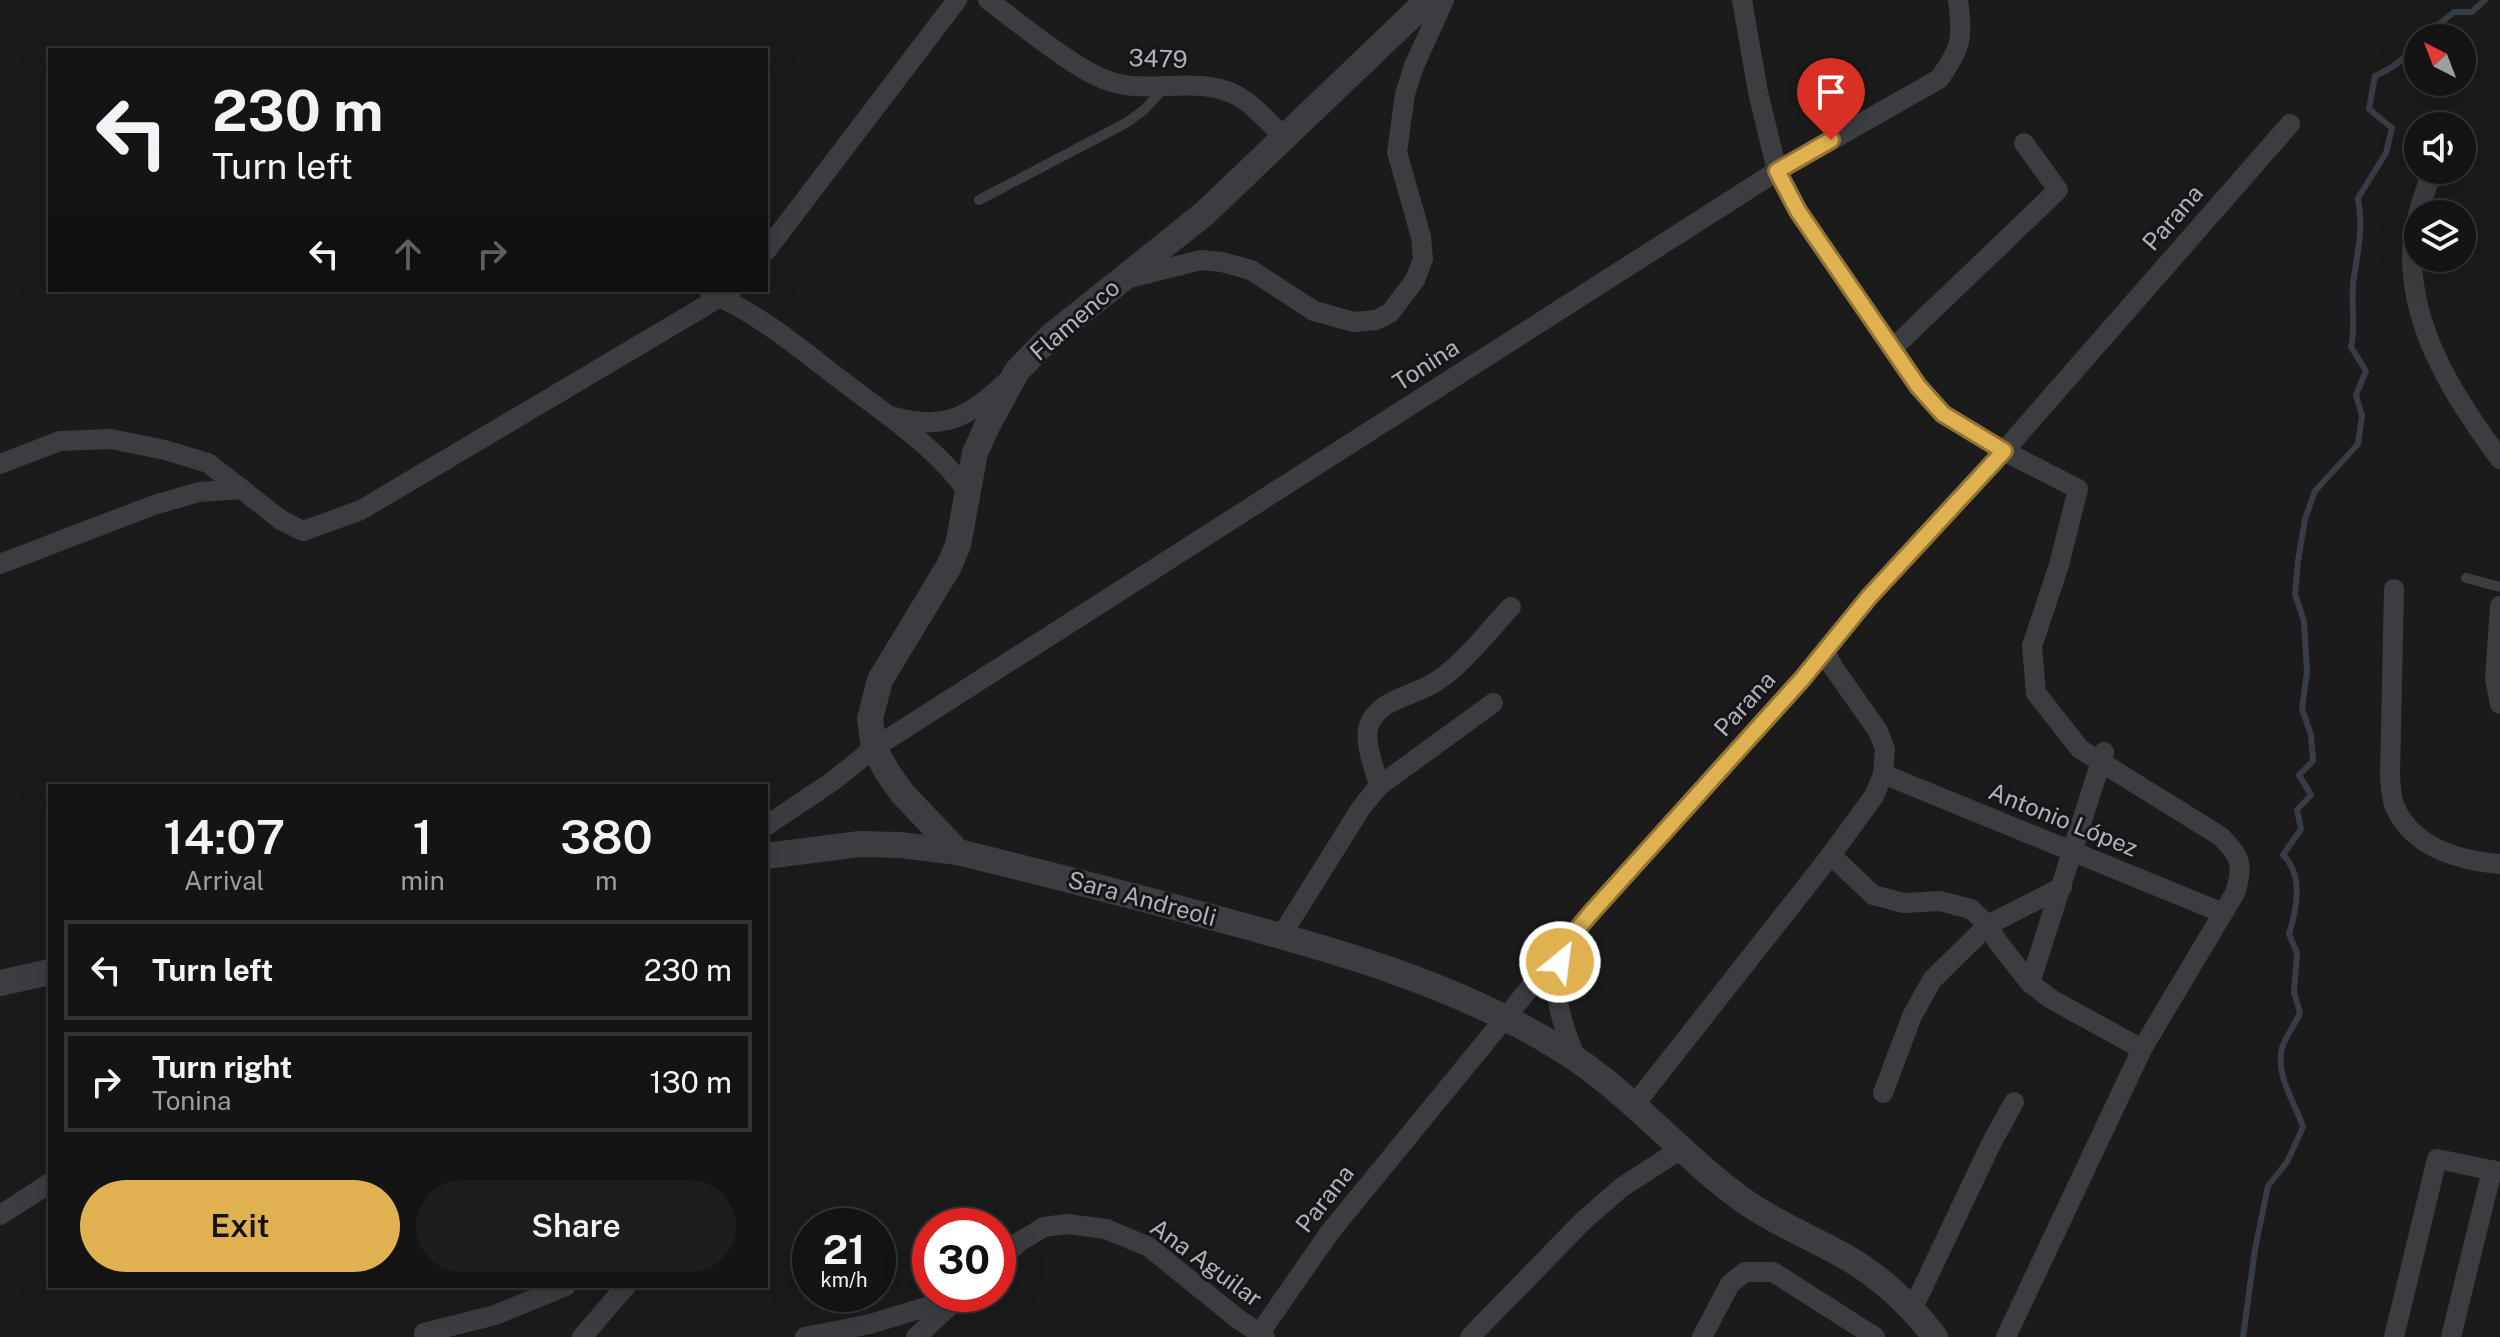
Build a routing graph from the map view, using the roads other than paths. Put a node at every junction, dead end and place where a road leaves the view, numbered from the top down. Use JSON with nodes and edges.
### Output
{"nodes":[{"id":1,"x":957,"y":0,"type":"edge"},
{"id":2,"x":988,"y":0,"type":"edge"},
{"id":3,"x":1428,"y":0,"type":"edge"},
{"id":4,"x":1444,"y":0,"type":"edge"},
{"id":5,"x":1742,"y":0,"type":"edge"},
{"id":6,"x":1958,"y":0,"type":"edge"},
{"id":7,"x":1165,"y":87,"type":"junction"},
{"id":8,"x":2290,"y":124,"type":"dead end"},
{"id":9,"x":1285,"y":138,"type":"junction"},
{"id":10,"x":2024,"y":143,"type":"dead end"},
{"id":11,"x":1777,"y":171,"type":"junction"},
{"id":12,"x":2428,"y":184,"type":"edge"},
{"id":13,"x":979,"y":200,"type":"dead end"},
{"id":14,"x":768,"y":248,"type":"edge"},
{"id":15,"x":1121,"y":280,"type":"junction"},
{"id":16,"x":719,"y":292,"type":"edge"},
{"id":17,"x":1893,"y":348,"type":"junction"},
{"id":18,"x":1017,"y":371,"type":"junction"},
{"id":19,"x":886,"y":414,"type":"junction"},
{"id":20,"x":2004,"y":451,"type":"junction"},
{"id":21,"x":2500,"y":459,"type":"edge"},
{"id":22,"x":0,"y":464,"type":"edge"},
{"id":23,"x":242,"y":489,"type":"junction"},
{"id":24,"x":968,"y":493,"type":"junction"},
{"id":25,"x":0,"y":564,"type":"edge"},
{"id":26,"x":2466,"y":578,"type":"dead end"},
{"id":27,"x":2500,"y":587,"type":"edge"},
{"id":28,"x":2394,"y":589,"type":"dead end"},
{"id":29,"x":2500,"y":606,"type":"edge"},
{"id":30,"x":1511,"y":607,"type":"dead end"},
{"id":31,"x":1825,"y":651,"type":"junction"},
{"id":32,"x":1493,"y":703,"type":"dead end"},
{"id":33,"x":2500,"y":704,"type":"edge"},
{"id":34,"x":874,"y":748,"type":"junction"},
{"id":35,"x":2103,"y":757,"type":"junction"},
{"id":36,"x":1883,"y":774,"type":"junction"},
{"id":37,"x":1379,"y":786,"type":"junction"},
{"id":38,"x":768,"y":825,"type":"edge"},
{"id":39,"x":958,"y":852,"type":"junction"},
{"id":40,"x":2073,"y":852,"type":"junction"},
{"id":41,"x":1831,"y":855,"type":"junction"},
{"id":42,"x":768,"y":856,"type":"edge"},
{"id":43,"x":2500,"y":864,"type":"edge"},
{"id":44,"x":2062,"y":887,"type":"junction"},
{"id":45,"x":2223,"y":913,"type":"junction"},
{"id":46,"x":1988,"y":925,"type":"junction"},
{"id":47,"x":1281,"y":936,"type":"junction"},
{"id":48,"x":1564,"y":945,"type":"junction"},
{"id":49,"x":48,"y":972,"type":"edge"},
{"id":50,"x":0,"y":983,"type":"edge"},
{"id":51,"x":2030,"y":983,"type":"junction"},
{"id":52,"x":1506,"y":1016,"type":"junction"},
{"id":53,"x":2142,"y":1049,"type":"junction"},
{"id":54,"x":1577,"y":1062,"type":"junction"},
{"id":55,"x":1883,"y":1093,"type":"dead end"},
{"id":56,"x":2014,"y":1102,"type":"dead end"},
{"id":57,"x":1635,"y":1104,"type":"junction"},
{"id":58,"x":1681,"y":1149,"type":"junction"},
{"id":59,"x":2496,"y":1171,"type":"edge"},
{"id":60,"x":48,"y":1184,"type":"edge"},
{"id":61,"x":0,"y":1215,"type":"edge"},
{"id":62,"x":1016,"y":1245,"type":"edge"},
{"id":63,"x":561,"y":1288,"type":"edge"},
{"id":64,"x":624,"y":1288,"type":"edge"},
{"id":65,"x":1913,"y":1308,"type":"junction"},
{"id":66,"x":912,"y":1311,"type":"edge"},
{"id":67,"x":943,"y":1312,"type":"edge"},
{"id":68,"x":424,"y":1333,"type":"dead end"},
{"id":69,"x":1261,"y":1336,"type":"edge"},
{"id":70,"x":582,"y":1337,"type":"edge"},
{"id":71,"x":805,"y":1337,"type":"edge"},
{"id":72,"x":916,"y":1337,"type":"edge"},
{"id":73,"x":1470,"y":1337,"type":"edge"},
{"id":74,"x":1702,"y":1337,"type":"edge"},
{"id":75,"x":1875,"y":1337,"type":"edge"},
{"id":76,"x":1935,"y":1337,"type":"edge"},
{"id":77,"x":2006,"y":1337,"type":"edge"},
{"id":78,"x":2394,"y":1337,"type":"edge"},
{"id":79,"x":2451,"y":1337,"type":"edge"}],
"edges":[{"from":1,"to":14,"type":"street"},
{"from":2,"to":7,"type":"street","name":"3479"},
{"from":3,"to":9,"type":"street","name":"Flamenco"},
{"from":4,"to":15,"type":"street"},
{"from":5,"to":11,"type":"street"},
{"from":6,"to":11,"type":"street","name":"Tonina"},
{"from":7,"to":9,"type":"street","name":"3479"},
{"from":7,"to":13,"type":"lane"},
{"from":8,"to":20,"type":"street","name":"Parana"},
{"from":9,"to":15,"type":"street","name":"Flamenco"},
{"from":10,"to":17,"type":"street"},
{"from":11,"to":17,"type":"street"},
{"from":11,"to":34,"type":"street","name":"Tonina"},
{"from":12,"to":21,"type":"street"},
{"from":15,"to":18,"type":"street","name":"Flamenco"},
{"from":16,"to":19,"type":"street"},
{"from":16,"to":23,"type":"street"},
{"from":17,"to":20,"type":"street"},
{"from":18,"to":19,"type":"street"},
{"from":18,"to":24,"type":"street","name":"Flamenco"},
{"from":19,"to":24,"type":"street"},
{"from":20,"to":31,"type":"street","name":"Parana"},
{"from":20,"to":35,"type":"street"},
{"from":22,"to":23,"type":"street"},
{"from":23,"to":25,"type":"street"},
{"from":24,"to":34,"type":"street","name":"Flamenco"},
{"from":26,"to":27,"type":"lane"},
{"from":28,"to":43,"type":"street"},
{"from":29,"to":33,"type":"street"},
{"from":30,"to":37,"type":"street"},
{"from":31,"to":36,"type":"street"},
{"from":31,"to":48,"type":"street","name":"Parana"},
{"from":32,"to":37,"type":"street"},
{"from":34,"to":38,"type":"street","name":"Tonina"},
{"from":34,"to":39,"type":"street","name":"Flamenco"},
{"from":35,"to":40,"type":"street"},
{"from":35,"to":45,"type":"street"},
{"from":36,"to":40,"type":"street","name":"Antonio López"},
{"from":36,"to":41,"type":"street"},
{"from":37,"to":47,"type":"street"},
{"from":39,"to":42,"type":"street","name":"Sara Andreoli"},
{"from":39,"to":47,"type":"street","name":"Sara Andreoli"},
{"from":40,"to":44,"type":"street"},
{"from":40,"to":45,"type":"street","name":"Antonio López"},
{"from":41,"to":46,"type":"street"},
{"from":41,"to":57,"type":"street"},
{"from":44,"to":46,"type":"street"},
{"from":44,"to":51,"type":"street"},
{"from":45,"to":53,"type":"street"},
{"from":46,"to":51,"type":"street"},
{"from":46,"to":55,"type":"street"},
{"from":47,"to":52,"type":"street","name":"Sara Andreoli"},
{"from":48,"to":52,"type":"street","name":"Parana"},
{"from":48,"to":54,"type":"street"},
{"from":49,"to":50,"type":"street"},
{"from":51,"to":53,"type":"street"},
{"from":52,"to":54,"type":"street","name":"Sara Andreoli"},
{"from":52,"to":69,"type":"street","name":"Parana"},
{"from":53,"to":77,"type":"street"},
{"from":54,"to":57,"type":"street","name":"Sara Andreoli"},
{"from":56,"to":65,"type":"street"},
{"from":57,"to":58,"type":"street","name":"Sara Andreoli"},
{"from":58,"to":65,"type":"street","name":"Sara Andreoli"},
{"from":58,"to":73,"type":"street"},
{"from":59,"to":78,"type":"street"},
{"from":59,"to":79,"type":"street"},
{"from":60,"to":61,"type":"street"},
{"from":62,"to":69,"type":"street","name":"Ana Aguilar"},
{"from":63,"to":68,"type":"street"},
{"from":64,"to":70,"type":"street"},
{"from":65,"to":76,"type":"street","name":"Sara Andreoli"},
{"from":66,"to":71,"type":"street"},
{"from":67,"to":72,"type":"street"},
{"from":74,"to":75,"type":"street"}]}
